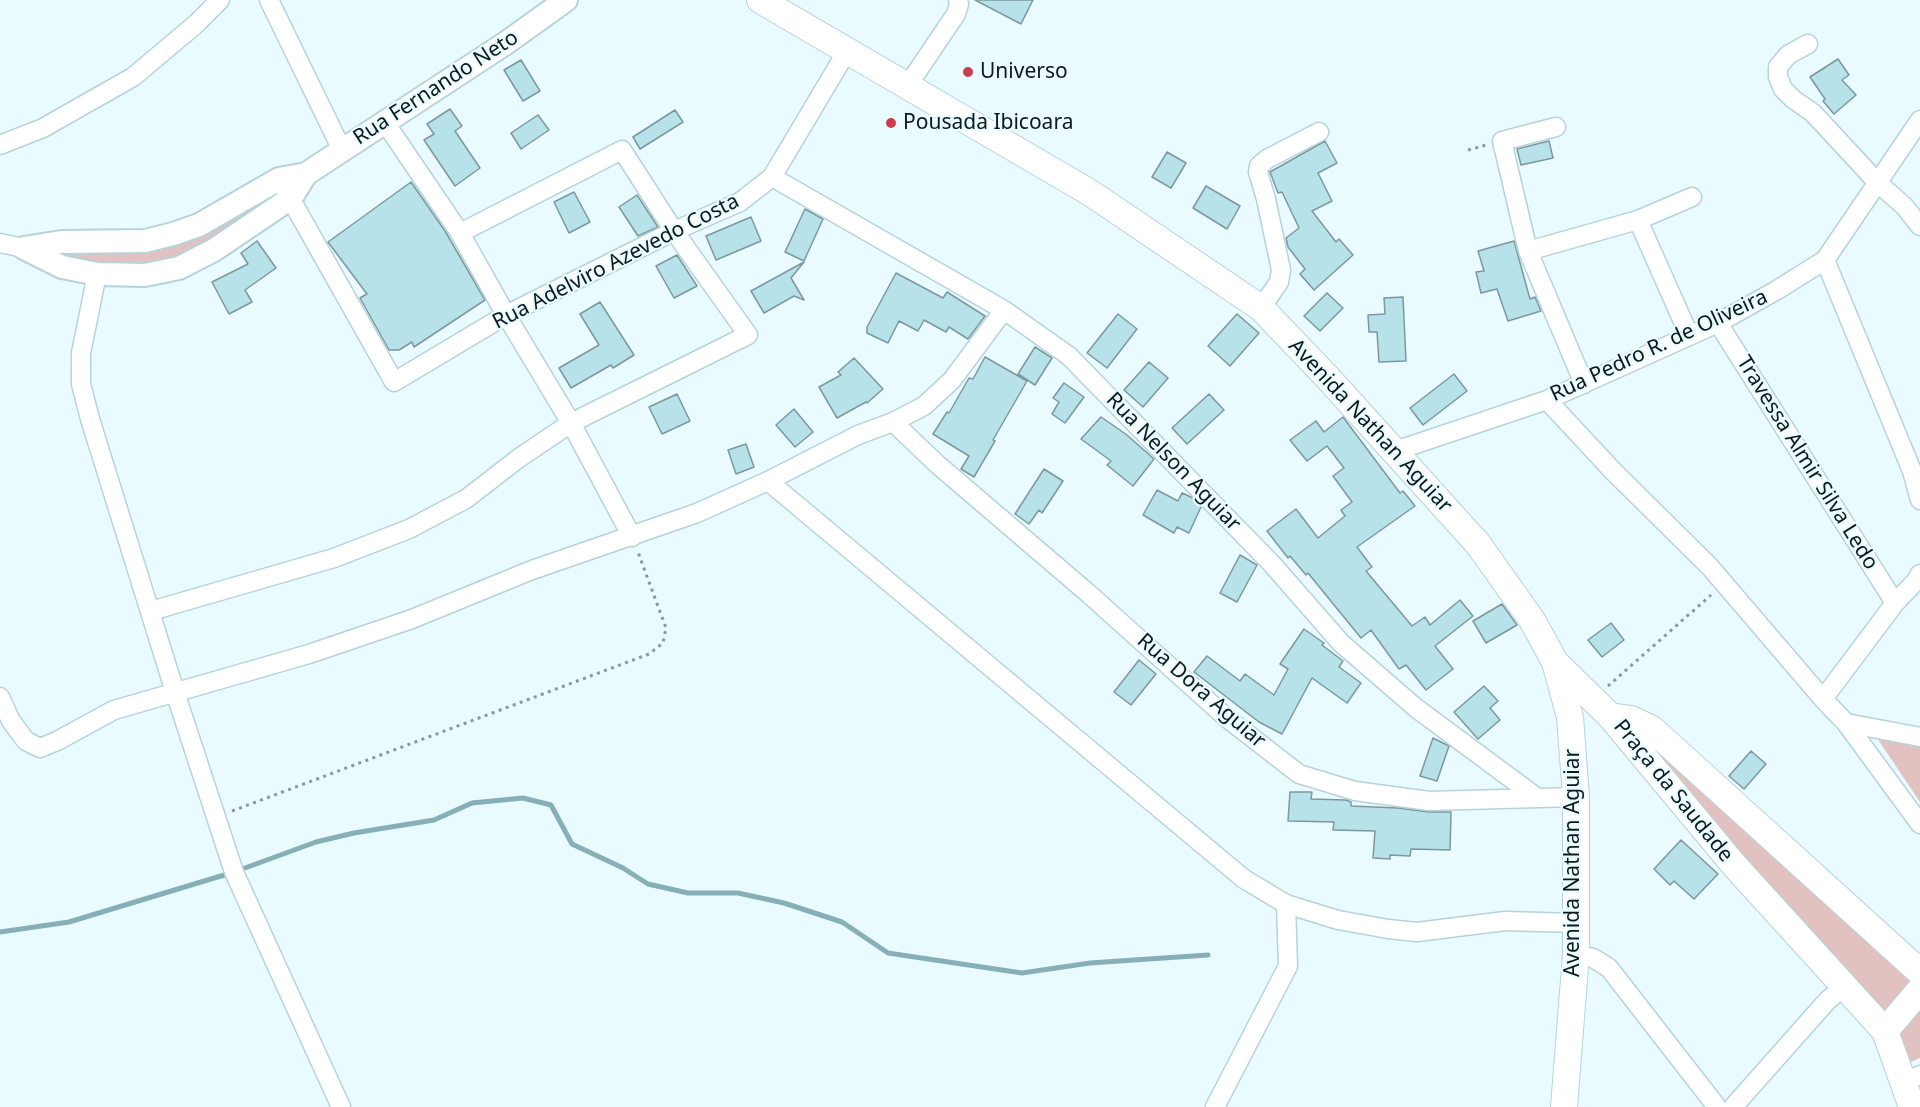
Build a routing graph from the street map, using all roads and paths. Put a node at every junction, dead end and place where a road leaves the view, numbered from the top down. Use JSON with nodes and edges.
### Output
{"nodes":[{"id":1,"x":220,"y":0,"type":"edge"},
{"id":2,"x":269,"y":0,"type":"edge"},
{"id":3,"x":566,"y":0,"type":"edge"},
{"id":4,"x":760,"y":0,"type":"edge"},
{"id":5,"x":958,"y":0,"type":"edge"},
{"id":6,"x":791,"y":7,"type":"edge"},
{"id":7,"x":1808,"y":44,"type":"dead end"},
{"id":8,"x":847,"y":51,"type":"junction"},
{"id":9,"x":908,"y":85,"type":"junction"},
{"id":10,"x":1920,"y":120,"type":"edge"},
{"id":11,"x":384,"y":121,"type":"junction"},
{"id":12,"x":1556,"y":127,"type":"dead end"},
{"id":13,"x":1319,"y":132,"type":"dead end"},
{"id":14,"x":0,"y":145,"type":"edge"},
{"id":15,"x":342,"y":150,"type":"junction"},
{"id":16,"x":306,"y":174,"type":"junction"},
{"id":17,"x":772,"y":177,"type":"junction"},
{"id":18,"x":279,"y":179,"type":"junction"},
{"id":19,"x":1878,"y":183,"type":"junction"},
{"id":20,"x":1692,"y":197,"type":"dead end"},
{"id":21,"x":291,"y":198,"type":"junction"},
{"id":22,"x":1638,"y":220,"type":"junction"},
{"id":23,"x":1920,"y":226,"type":"edge"},
{"id":24,"x":674,"y":231,"type":"junction"},
{"id":25,"x":460,"y":233,"type":"junction"},
{"id":26,"x":0,"y":243,"type":"edge"},
{"id":27,"x":24,"y":248,"type":"junction"},
{"id":28,"x":1528,"y":251,"type":"junction"},
{"id":29,"x":1825,"y":260,"type":"junction"},
{"id":30,"x":97,"y":274,"type":"junction"},
{"id":31,"x":1261,"y":308,"type":"junction"},
{"id":32,"x":1004,"y":310,"type":"junction"},
{"id":33,"x":506,"y":315,"type":"junction"},
{"id":34,"x":1718,"y":323,"type":"junction"},
{"id":35,"x":1689,"y":335,"type":"junction"},
{"id":36,"x":1584,"y":384,"type":"junction"},
{"id":37,"x":1547,"y":400,"type":"junction"},
{"id":38,"x":892,"y":422,"type":"junction"},
{"id":39,"x":571,"y":423,"type":"junction"},
{"id":40,"x":1395,"y":451,"type":"junction"},
{"id":41,"x":768,"y":481,"type":"junction"},
{"id":42,"x":1920,"y":500,"type":"edge"},
{"id":43,"x":632,"y":537,"type":"junction"},
{"id":44,"x":1919,"y":579,"type":"edge"},
{"id":45,"x":1724,"y":583,"type":"junction"},
{"id":46,"x":1895,"y":603,"type":"junction"},
{"id":47,"x":151,"y":611,"type":"junction"},
{"id":48,"x":1555,"y":662,"type":"junction"},
{"id":49,"x":175,"y":692,"type":"junction"},
{"id":50,"x":0,"y":697,"type":"edge"},
{"id":51,"x":1823,"y":699,"type":"junction"},
{"id":52,"x":1601,"y":708,"type":"junction"},
{"id":53,"x":1846,"y":723,"type":"junction"},
{"id":54,"x":1920,"y":736,"type":"edge"},
{"id":55,"x":1536,"y":797,"type":"junction"},
{"id":56,"x":1576,"y":797,"type":"junction"},
{"id":57,"x":216,"y":817,"type":"junction"},
{"id":58,"x":1920,"y":824,"type":"edge"},
{"id":59,"x":1286,"y":904,"type":"junction"},
{"id":60,"x":1576,"y":923,"type":"junction"},
{"id":61,"x":1576,"y":954,"type":"junction"},
{"id":62,"x":1920,"y":972,"type":"edge"},
{"id":63,"x":1843,"y":987,"type":"junction"},
{"id":64,"x":1920,"y":990,"type":"edge"},
{"id":65,"x":1885,"y":1031,"type":"junction"},
{"id":66,"x":1912,"y":1079,"type":"edge"},
{"id":67,"x":341,"y":1107,"type":"edge"},
{"id":68,"x":1215,"y":1107,"type":"edge"},
{"id":69,"x":1564,"y":1107,"type":"edge"},
{"id":70,"x":1717,"y":1107,"type":"edge"},
{"id":71,"x":1732,"y":1107,"type":"edge"},
{"id":72,"x":1912,"y":1107,"type":"edge"}],
"edges":[{"from":1,"to":14,"type":"street"},
{"from":2,"to":15,"type":"street"},
{"from":3,"to":11,"type":"street","name":"Rua Fernando Neto"},
{"from":4,"to":6,"type":"main road","name":"Avenida Nathan Aguiar"},
{"from":5,"to":9,"type":"street"},
{"from":6,"to":8,"type":"main road","name":"Avenida Nathan Aguiar"},
{"from":7,"to":19,"type":"street"},
{"from":8,"to":9,"type":"main road","name":"Avenida Nathan Aguiar"},
{"from":8,"to":17,"type":"street","name":"Rua Adelviro Azevedo Costa"},
{"from":9,"to":31,"type":"main road","name":"Avenida Nathan Aguiar"},
{"from":10,"to":19,"type":"street","name":"Rua Pedro R. de Oliveira"},
{"from":11,"to":15,"type":"street","name":"Rua Fernando Neto"},
{"from":11,"to":25,"type":"street"},
{"from":12,"to":28,"type":"street"},
{"from":13,"to":31,"type":"street"},
{"from":15,"to":16,"type":"street","name":"Rua Fernando Neto"},
{"from":16,"to":18,"type":"street","name":"Rua Fernando Neto"},
{"from":16,"to":21,"type":"street","name":"Rua Fernando Neto"},
{"from":17,"to":24,"type":"street","name":"Rua Adelviro Azevedo Costa"},
{"from":17,"to":32,"type":"street","name":"Rua Nelson Aguiar"},
{"from":18,"to":21,"type":"street"},
{"from":18,"to":27,"type":"street","name":"Rua Fernando Neto"},
{"from":19,"to":23,"type":"street"},
{"from":19,"to":29,"type":"street","name":"Rua Pedro R. de Oliveira"},
{"from":20,"to":22,"type":"street"},
{"from":21,"to":30,"type":"street","name":"Rua Fernando Neto"},
{"from":21,"to":33,"type":"street","name":"Rua Adelviro Azevedo Costa"},
{"from":22,"to":28,"type":"street"},
{"from":22,"to":35,"type":"street"},
{"from":24,"to":25,"type":"street"},
{"from":24,"to":33,"type":"street","name":"Rua Adelviro Azevedo Costa"},
{"from":24,"to":39,"type":"street"},
{"from":25,"to":33,"type":"street"},
{"from":26,"to":27,"type":"street","name":"Rua Fernando Neto"},
{"from":27,"to":30,"type":"street","name":"Rua Fernando Neto"},
{"from":28,"to":36,"type":"street"},
{"from":29,"to":34,"type":"street","name":"Rua Pedro R. de Oliveira"},
{"from":29,"to":42,"type":"street"},
{"from":30,"to":47,"type":"street"},
{"from":31,"to":40,"type":"main road","name":"Avenida Nathan Aguiar"},
{"from":32,"to":38,"type":"street"},
{"from":32,"to":55,"type":"street","name":"Rua Nelson Aguiar"},
{"from":33,"to":39,"type":"street"},
{"from":34,"to":35,"type":"street","name":"Rua Pedro R. de Oliveira"},
{"from":34,"to":46,"type":"street","name":"Travessa Almir Silva Ledo"},
{"from":35,"to":36,"type":"street","name":"Rua Pedro R. de Oliveira"},
{"from":36,"to":37,"type":"street","name":"Rua Pedro R. de Oliveira"},
{"from":37,"to":40,"type":"street","name":"Rua Pedro R. de Oliveira"},
{"from":37,"to":45,"type":"street"},
{"from":38,"to":41,"type":"street"},
{"from":38,"to":55,"type":"street","name":"Rua Dora Aguiar"},
{"from":39,"to":43,"type":"street"},
{"from":39,"to":47,"type":"street"},
{"from":40,"to":48,"type":"main road","name":"Avenida Nathan Aguiar"},
{"from":41,"to":43,"type":"street"},
{"from":41,"to":59,"type":"street"},
{"from":43,"to":49,"type":"street"},
{"from":43,"to":57,"type":"path"},
{"from":44,"to":46,"type":"street"},
{"from":45,"to":51,"type":"street"},
{"from":45,"to":52,"type":"path"},
{"from":46,"to":51,"type":"street"},
{"from":47,"to":49,"type":"street"},
{"from":48,"to":52,"type":"main road"},
{"from":48,"to":56,"type":"main road","name":"Avenida Nathan Aguiar"},
{"from":49,"to":50,"type":"street"},
{"from":49,"to":57,"type":"street"},
{"from":51,"to":53,"type":"street"},
{"from":52,"to":62,"type":"main road","name":"Praça da Saudade"},
{"from":52,"to":63,"type":"main road","name":"Praça da Saudade"},
{"from":53,"to":54,"type":"street"},
{"from":53,"to":58,"type":"street"},
{"from":55,"to":56,"type":"street","name":"Rua Dora Aguiar"},
{"from":56,"to":60,"type":"main road","name":"Avenida Nathan Aguiar"},
{"from":57,"to":67,"type":"street"},
{"from":59,"to":60,"type":"street"},
{"from":59,"to":68,"type":"street"},
{"from":60,"to":61,"type":"main road","name":"Avenida Nathan Aguiar"},
{"from":61,"to":69,"type":"main road","name":"Avenida Nathan Aguiar"},
{"from":61,"to":70,"type":"street"},
{"from":63,"to":65,"type":"main road","name":"Praça da Saudade"},
{"from":63,"to":71,"type":"street"},
{"from":64,"to":65,"type":"main road"},
{"from":65,"to":66,"type":"main road","name":"Praça da Saudade"},
{"from":66,"to":72,"type":"main road","name":"Praça da Saudade"}]}
